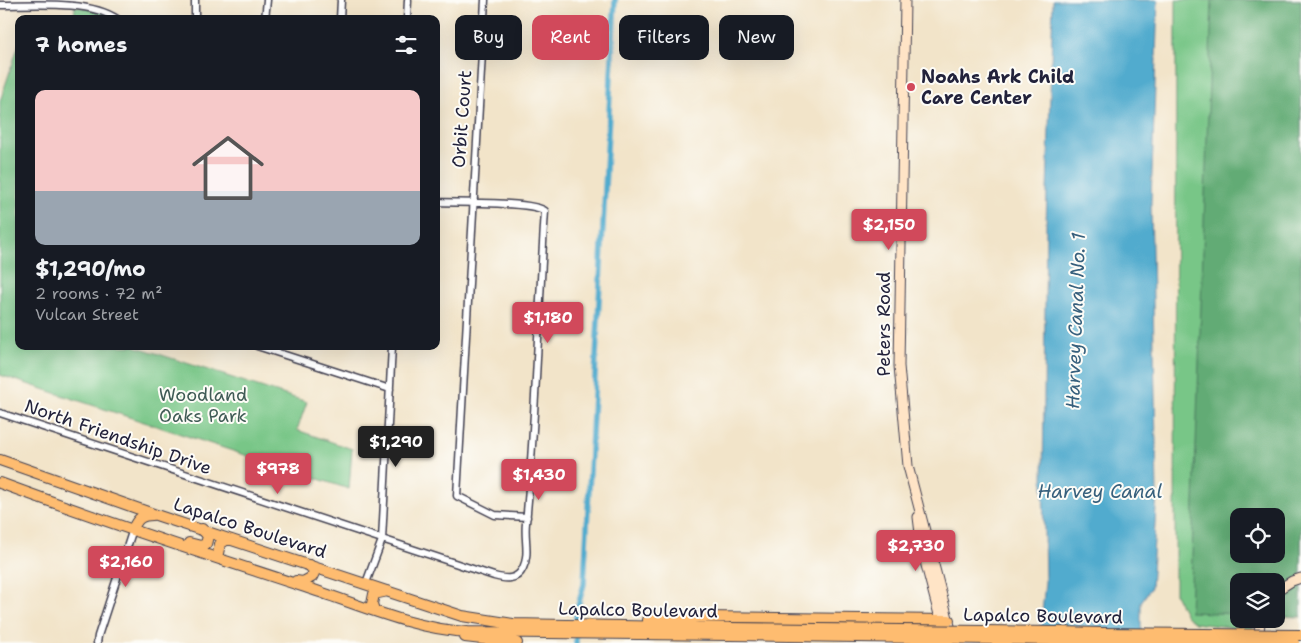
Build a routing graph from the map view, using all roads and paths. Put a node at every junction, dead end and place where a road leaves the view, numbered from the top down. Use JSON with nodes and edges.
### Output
{"nodes":[{"id":1,"x":196,"y":0,"type":"edge"},
{"id":2,"x":267,"y":0,"type":"edge"},
{"id":3,"x":341,"y":0,"type":"edge"},
{"id":4,"x":408,"y":0,"type":"edge"},
{"id":5,"x":485,"y":0,"type":"edge"},
{"id":6,"x":905,"y":0,"type":"edge"},
{"id":7,"x":54,"y":2,"type":"edge"},
{"id":8,"x":0,"y":5,"type":"edge"},
{"id":9,"x":109,"y":15,"type":"edge"},
{"id":10,"x":195,"y":15,"type":"edge"},
{"id":11,"x":265,"y":15,"type":"edge"},
{"id":12,"x":340,"y":15,"type":"edge"},
{"id":13,"x":407,"y":15,"type":"edge"},
{"id":14,"x":440,"y":202,"type":"edge"},
{"id":15,"x":472,"y":203,"type":"junction"},
{"id":16,"x":269,"y":350,"type":"edge"},
{"id":17,"x":392,"y":350,"type":"edge"},
{"id":18,"x":390,"y":389,"type":"junction"},
{"id":19,"x":0,"y":414,"type":"edge"},
{"id":20,"x":0,"y":460,"type":"edge"},
{"id":21,"x":0,"y":483,"type":"edge"},
{"id":22,"x":159,"y":516,"type":"junction"},
{"id":23,"x":526,"y":520,"type":"junction"},
{"id":24,"x":134,"y":529,"type":"junction"},
{"id":25,"x":202,"y":529,"type":"junction"},
{"id":26,"x":156,"y":537,"type":"junction"},
{"id":27,"x":233,"y":540,"type":"junction"},
{"id":28,"x":382,"y":540,"type":"junction"},
{"id":29,"x":218,"y":558,"type":"junction"},
{"id":30,"x":310,"y":565,"type":"junction"},
{"id":31,"x":276,"y":577,"type":"junction"},
{"id":32,"x":1301,"y":578,"type":"edge"},
{"id":33,"x":366,"y":583,"type":"junction"},
{"id":34,"x":1285,"y":585,"type":"edge"},
{"id":35,"x":389,"y":591,"type":"junction"},
{"id":36,"x":374,"y":610,"type":"junction"},
{"id":37,"x":403,"y":619,"type":"junction"},
{"id":38,"x":945,"y":621,"type":"junction"},
{"id":39,"x":1260,"y":628,"type":"edge"},
{"id":40,"x":567,"y":629,"type":"junction"},
{"id":41,"x":587,"y":629,"type":"junction"},
{"id":42,"x":730,"y":631,"type":"junction"},
{"id":43,"x":666,"y":635,"type":"junction"},
{"id":44,"x":1301,"y":636,"type":"edge"},
{"id":45,"x":97,"y":643,"type":"edge"},
{"id":46,"x":517,"y":643,"type":"edge"},
{"id":47,"x":640,"y":643,"type":"edge"},
{"id":48,"x":945,"y":643,"type":"edge"},
{"id":49,"x":954,"y":643,"type":"edge"},
{"id":50,"x":1259,"y":643,"type":"edge"},
{"id":51,"x":1294,"y":643,"type":"edge"}],
"edges":[{"from":1,"to":10,"type":"street"},
{"from":2,"to":11,"type":"street"},
{"from":3,"to":12,"type":"street"},
{"from":4,"to":13,"type":"street"},
{"from":5,"to":15,"type":"street","name":"Orbit Court"},
{"from":6,"to":38,"type":"main road","name":"Peters Road"},
{"from":7,"to":8,"type":"street"},
{"from":7,"to":9,"type":"street"},
{"from":14,"to":15,"type":"street"},
{"from":15,"to":23,"type":"street","name":"Orbit Court"},
{"from":15,"to":23,"type":"street"},
{"from":16,"to":18,"type":"street"},
{"from":17,"to":18,"type":"street"},
{"from":18,"to":28,"type":"street"},
{"from":19,"to":28,"type":"street","name":"North Friendship Drive"},
{"from":20,"to":22,"type":"main road","name":"Lapalco Boulevard"},
{"from":21,"to":24,"type":"main road","name":"Lapalco Boulevard"},
{"from":22,"to":24,"type":"main road"},
{"from":22,"to":25,"type":"main road","name":"Lapalco Boulevard"},
{"from":23,"to":28,"type":"street","name":"North Friendship Drive"},
{"from":24,"to":26,"type":"main road","name":"Lapalco Boulevard"},
{"from":24,"to":45,"type":"street"},
{"from":25,"to":26,"type":"main road"},
{"from":25,"to":27,"type":"main road","name":"Lapalco Boulevard"},
{"from":26,"to":29,"type":"main road","name":"Lapalco Boulevard"},
{"from":27,"to":29,"type":"main road"},
{"from":27,"to":30,"type":"main road","name":"Lapalco Boulevard"},
{"from":28,"to":33,"type":"street"},
{"from":29,"to":31,"type":"main road","name":"Lapalco Boulevard"},
{"from":30,"to":31,"type":"main road"},
{"from":30,"to":33,"type":"main road","name":"Lapalco Boulevard"},
{"from":31,"to":36,"type":"main road","name":"Lapalco Boulevard"},
{"from":32,"to":34,"type":"main road"},
{"from":33,"to":35,"type":"main road","name":"Lapalco Boulevard"},
{"from":35,"to":36,"type":"main road"},
{"from":35,"to":40,"type":"main road","name":"Lapalco Boulevard"},
{"from":36,"to":37,"type":"main road","name":"Lapalco Boulevard"},
{"from":37,"to":40,"type":"main road","name":"Lapalco Boulevard"},
{"from":37,"to":46,"type":"main road"},
{"from":38,"to":41,"type":"main road"},
{"from":38,"to":48,"type":"main road","name":"Peters Road"},
{"from":38,"to":49,"type":"main road","name":"Peters Road"},
{"from":39,"to":50,"type":"main road"},
{"from":40,"to":41,"type":"main road","name":"Lapalco Boulevard"},
{"from":41,"to":42,"type":"main road","name":"Lapalco Boulevard"},
{"from":41,"to":43,"type":"main road","name":"Lapalco Boulevard"},
{"from":42,"to":43,"type":"main road","name":"Lapalco Boulevard"},
{"from":42,"to":44,"type":"main road","name":"Lapalco Boulevard","bridge":true},
{"from":42,"to":51,"type":"main road","name":"Lapalco Boulevard","bridge":true},
{"from":43,"to":47,"type":"main road"}]}
